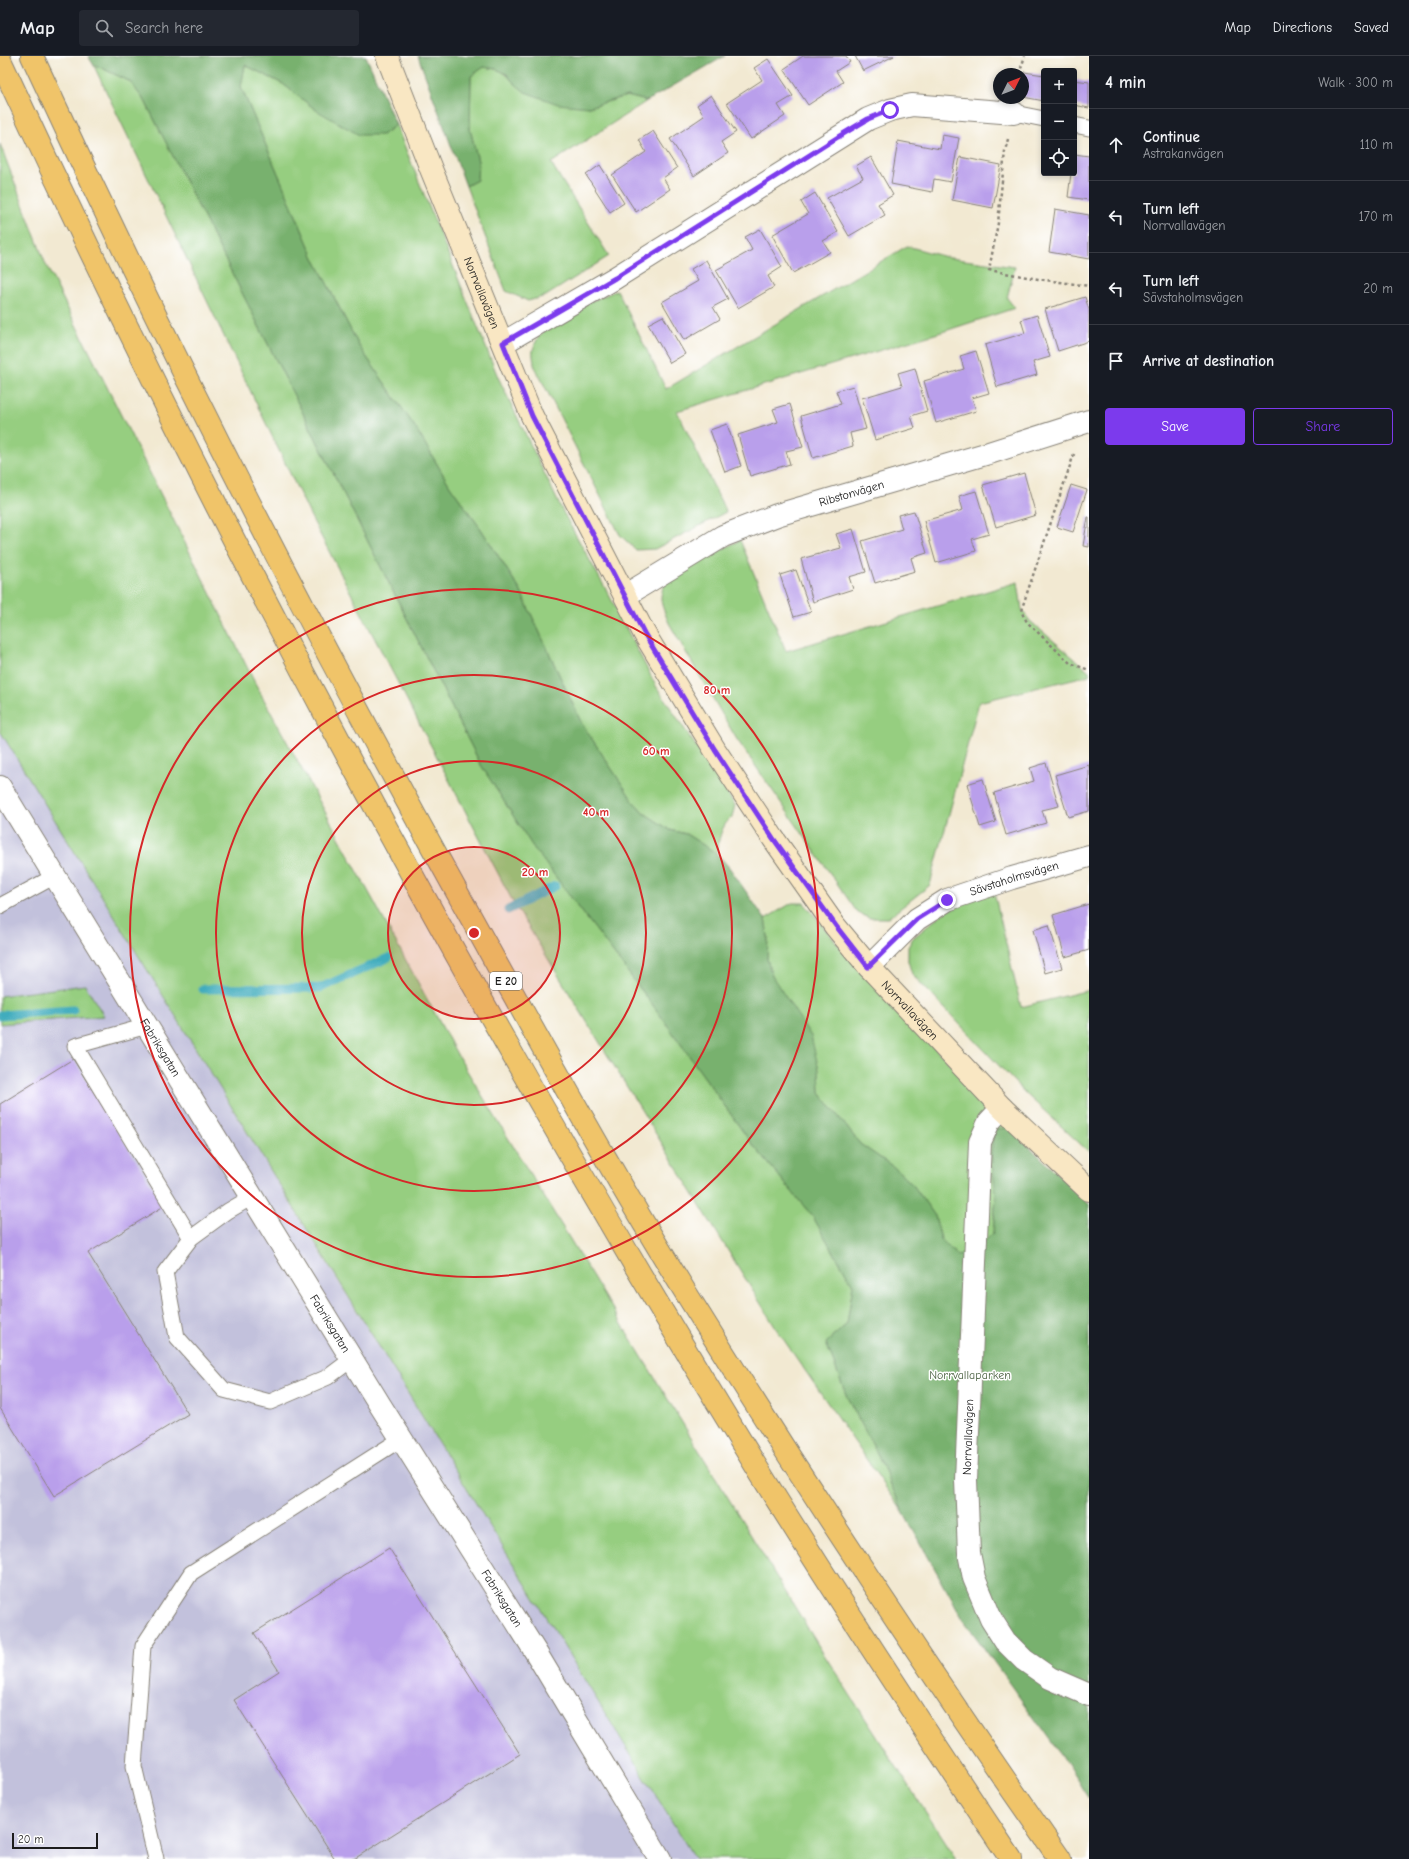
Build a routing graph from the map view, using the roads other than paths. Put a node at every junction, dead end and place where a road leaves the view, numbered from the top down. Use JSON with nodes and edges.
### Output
{"nodes":[{"id":1,"x":32,"y":56,"type":"edge"},
{"id":2,"x":387,"y":56,"type":"edge"},
{"id":3,"x":0,"y":60,"type":"edge"},
{"id":4,"x":1014,"y":113,"type":"joint"},
{"id":5,"x":1041,"y":118,"type":"edge"},
{"id":6,"x":1077,"y":126,"type":"edge"},
{"id":7,"x":1089,"y":128,"type":"edge"},
{"id":8,"x":503,"y":343,"type":"junction"},
{"id":9,"x":1089,"y":421,"type":"edge"},
{"id":10,"x":626,"y":595,"type":"junction"},
{"id":11,"x":0,"y":787,"type":"edge"},
{"id":12,"x":1089,"y":856,"type":"edge"},
{"id":13,"x":55,"y":876,"type":"junction"},
{"id":14,"x":0,"y":906,"type":"edge"},
{"id":15,"x":868,"y":967,"type":"junction"},
{"id":16,"x":147,"y":1026,"type":"junction"},
{"id":17,"x":1002,"y":1108,"type":"junction"},
{"id":18,"x":1089,"y":1190,"type":"edge"},
{"id":19,"x":252,"y":1197,"type":"junction"},
{"id":20,"x":190,"y":1238,"type":"junction"},
{"id":21,"x":352,"y":1359,"type":"junction"},
{"id":22,"x":401,"y":1439,"type":"junction"},
{"id":23,"x":1089,"y":1696,"type":"edge"},
{"id":24,"x":156,"y":1859,"type":"edge"},
{"id":25,"x":660,"y":1859,"type":"edge"},
{"id":26,"x":1010,"y":1859,"type":"edge"},
{"id":27,"x":1060,"y":1859,"type":"edge"}],
"edges":[{"from":1,"to":27,"type":"highway","number":"E 20"},
{"from":2,"to":8,"type":"street","name":"Norrvallavägen"},
{"from":3,"to":26,"type":"highway","number":"E 20"},
{"from":4,"to":5,"type":"lane"},
{"from":4,"to":8,"type":"street"},
{"from":6,"to":7,"type":"lane"},
{"from":8,"to":10,"type":"street","name":"Norrvallavägen"},
{"from":9,"to":10,"type":"street","name":"Ribstonvägen"},
{"from":10,"to":15,"type":"street","name":"Norrvallavägen"},
{"from":11,"to":13,"type":"street","name":"Fabriksgatan"},
{"from":12,"to":15,"type":"street","name":"Sävstaholmsvägen"},
{"from":13,"to":14,"type":"lane"},
{"from":13,"to":16,"type":"street","name":"Fabriksgatan"},
{"from":15,"to":17,"type":"street","name":"Norrvallavägen"},
{"from":16,"to":19,"type":"street","name":"Fabriksgatan"},
{"from":16,"to":20,"type":"lane"},
{"from":17,"to":18,"type":"street","name":"Norrvallavägen"},
{"from":17,"to":23,"type":"street","name":"Norrvallavägen"},
{"from":19,"to":20,"type":"lane"},
{"from":19,"to":21,"type":"street","name":"Fabriksgatan"},
{"from":20,"to":21,"type":"lane"},
{"from":21,"to":22,"type":"street","name":"Fabriksgatan"},
{"from":22,"to":24,"type":"lane"},
{"from":22,"to":25,"type":"street","name":"Fabriksgatan"}]}
